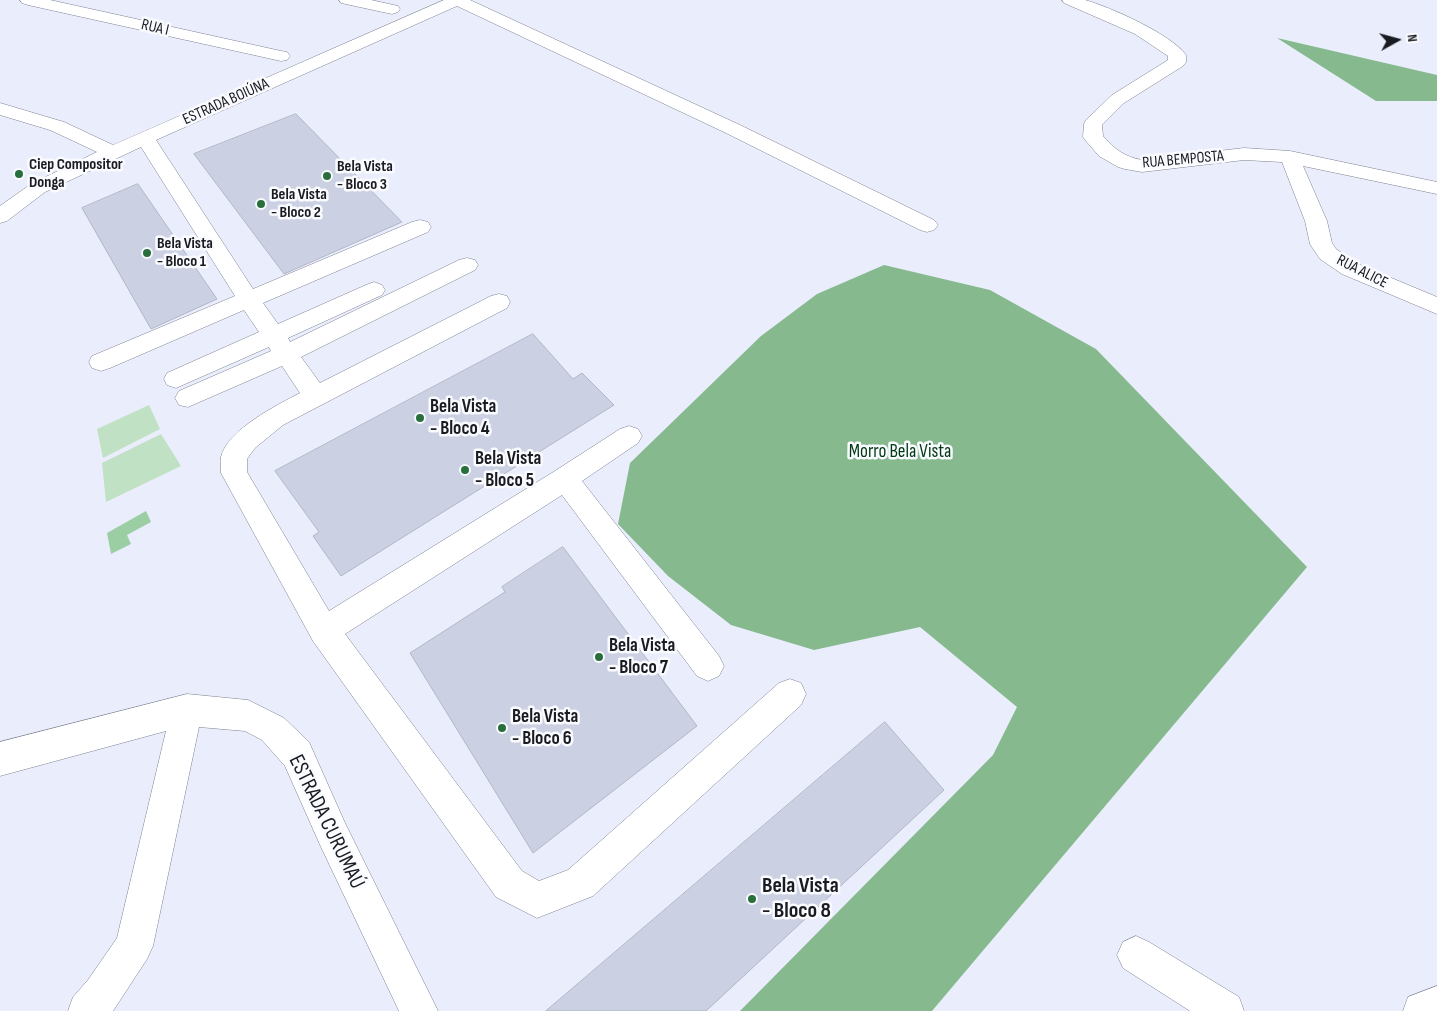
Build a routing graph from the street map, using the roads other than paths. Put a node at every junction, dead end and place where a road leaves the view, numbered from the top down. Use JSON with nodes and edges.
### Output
{"nodes":[{"id":1,"x":28,"y":0,"type":"edge"},
{"id":2,"x":347,"y":0,"type":"edge"},
{"id":3,"x":457,"y":0,"type":"edge"},
{"id":4,"x":1070,"y":0,"type":"edge"},
{"id":5,"x":392,"y":9,"type":"dead end"},
{"id":6,"x":281,"y":56,"type":"dead end"},
{"id":7,"x":0,"y":109,"type":"edge"},
{"id":8,"x":145,"y":138,"type":"junction"},
{"id":9,"x":113,"y":152,"type":"junction"},
{"id":10,"x":1290,"y":157,"type":"junction"},
{"id":11,"x":1437,"y":188,"type":"edge"},
{"id":12,"x":0,"y":216,"type":"edge"},
{"id":13,"x":927,"y":225,"type":"dead end"},
{"id":14,"x":420,"y":227,"type":"dead end"},
{"id":15,"x":461,"y":259,"type":"dead end"},
{"id":16,"x":249,"y":300,"type":"junction"},
{"id":17,"x":499,"y":302,"type":"dead end"},
{"id":18,"x":1437,"y":306,"type":"edge"},
{"id":19,"x":280,"y":345,"type":"junction"},
{"id":20,"x":101,"y":362,"type":"dead end"},
{"id":21,"x":182,"y":389,"type":"dead end"},
{"id":22,"x":315,"y":396,"type":"junction"},
{"id":23,"x":629,"y":436,"type":"dead end"},
{"id":24,"x":565,"y":479,"type":"junction"},
{"id":25,"x":324,"y":630,"type":"junction"},
{"id":26,"x":708,"y":666,"type":"dead end"},
{"id":27,"x":790,"y":694,"type":"dead end"},
{"id":28,"x":187,"y":710,"type":"junction"},
{"id":29,"x":0,"y":759,"type":"edge"},
{"id":30,"x":1136,"y":955,"type":"dead end"},
{"id":31,"x":1437,"y":1004,"type":"edge"},
{"id":32,"x":87,"y":1011,"type":"edge"},
{"id":33,"x":418,"y":1011,"type":"edge"},
{"id":34,"x":1225,"y":1011,"type":"edge"},
{"id":35,"x":1422,"y":1011,"type":"edge"}],
"edges":[{"from":1,"to":6,"type":"street","name":"RUA I"},
{"from":2,"to":5,"type":"street"},
{"from":3,"to":8,"type":"street","name":"ESTRADA BOIÚNA"},
{"from":3,"to":13,"type":"street"},
{"from":4,"to":10,"type":"street","name":"RUA BEMPOSTA"},
{"from":7,"to":9,"type":"street"},
{"from":8,"to":9,"type":"street","name":"ESTRADA BOIÚNA"},
{"from":8,"to":16,"type":"street"},
{"from":9,"to":12,"type":"street","name":"ESTRADA BOIÚNA"},
{"from":10,"to":11,"type":"street","name":"RUA BEMPOSTA"},
{"from":10,"to":18,"type":"street","name":"RUA ALICE"},
{"from":14,"to":16,"type":"street"},
{"from":15,"to":19,"type":"street"},
{"from":16,"to":19,"type":"street"},
{"from":16,"to":20,"type":"street"},
{"from":17,"to":22,"type":"street"},
{"from":19,"to":21,"type":"street"},
{"from":19,"to":22,"type":"street"},
{"from":22,"to":25,"type":"street"},
{"from":23,"to":24,"type":"street"},
{"from":24,"to":25,"type":"street"},
{"from":24,"to":26,"type":"street"},
{"from":25,"to":27,"type":"street"},
{"from":28,"to":29,"type":"street","name":"ESTRADA CURUMAÚ"},
{"from":28,"to":32,"type":"street"},
{"from":28,"to":33,"type":"street","name":"ESTRADA CURUMAÚ"},
{"from":30,"to":34,"type":"street"},
{"from":31,"to":35,"type":"street"}]}
